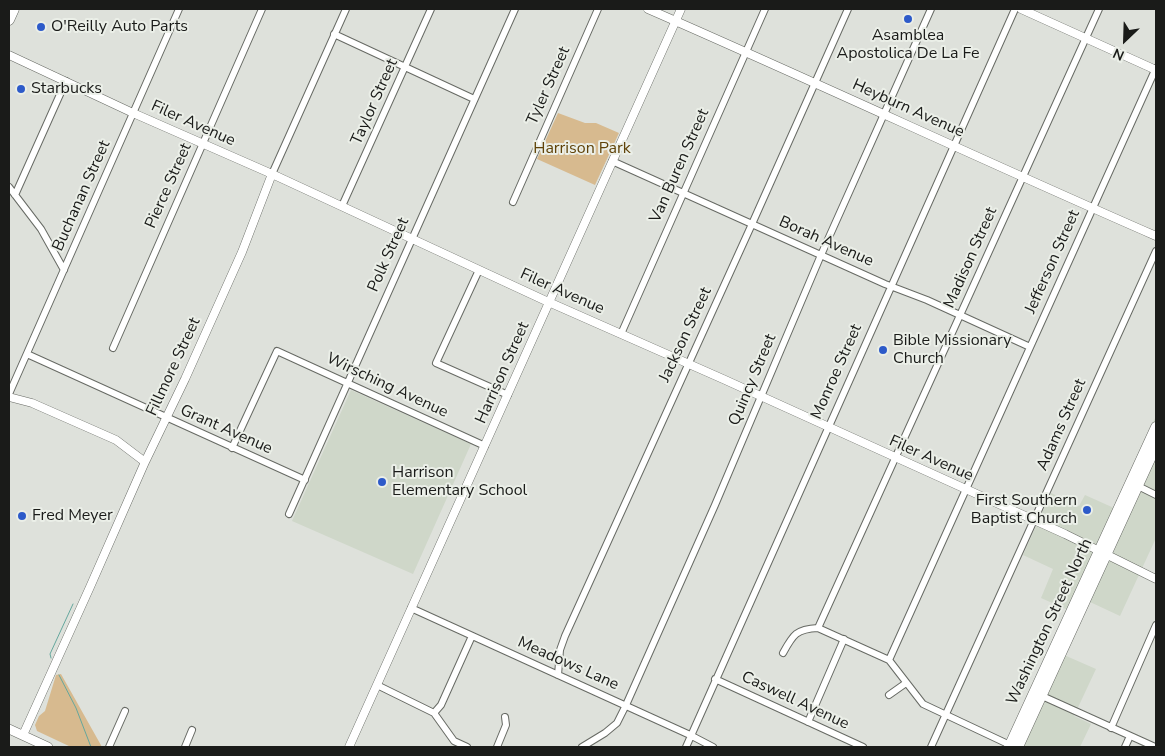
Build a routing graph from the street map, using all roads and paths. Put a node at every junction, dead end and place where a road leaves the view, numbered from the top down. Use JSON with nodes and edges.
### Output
{"nodes":[{"id":1,"x":179,"y":9,"type":"edge"},
{"id":2,"x":262,"y":9,"type":"edge"},
{"id":3,"x":346,"y":9,"type":"edge"},
{"id":4,"x":431,"y":9,"type":"edge"},
{"id":5,"x":515,"y":9,"type":"edge"},
{"id":6,"x":598,"y":9,"type":"edge"},
{"id":7,"x":648,"y":9,"type":"edge"},
{"id":8,"x":681,"y":9,"type":"edge"},
{"id":9,"x":765,"y":9,"type":"edge"},
{"id":10,"x":848,"y":9,"type":"edge"},
{"id":11,"x":932,"y":9,"type":"edge"},
{"id":12,"x":1015,"y":9,"type":"edge"},
{"id":13,"x":1021,"y":9,"type":"edge"},
{"id":14,"x":1099,"y":9,"type":"edge"},
{"id":15,"x":676,"y":21,"type":"junction"},
{"id":16,"x":334,"y":34,"type":"junction"},
{"id":17,"x":1086,"y":38,"type":"junction"},
{"id":18,"x":746,"y":51,"type":"junction"},
{"id":19,"x":9,"y":55,"type":"edge"},
{"id":20,"x":406,"y":67,"type":"junction"},
{"id":21,"x":1156,"y":69,"type":"edge"},
{"id":22,"x":66,"y":81,"type":"junction"},
{"id":23,"x":815,"y":84,"type":"junction"},
{"id":24,"x":474,"y":99,"type":"junction"},
{"id":25,"x":133,"y":113,"type":"junction"},
{"id":26,"x":884,"y":114,"type":"junction"},
{"id":27,"x":202,"y":143,"type":"junction"},
{"id":28,"x":954,"y":145,"type":"junction"},
{"id":29,"x":612,"y":161,"type":"junction"},
{"id":30,"x":272,"y":174,"type":"junction"},
{"id":31,"x":1022,"y":176,"type":"junction"},
{"id":32,"x":9,"y":187,"type":"edge"},
{"id":33,"x":682,"y":193,"type":"junction"},
{"id":34,"x":15,"y":195,"type":"junction"},
{"id":35,"x":512,"y":202,"type":"dead end"},
{"id":36,"x":342,"y":206,"type":"junction"},
{"id":37,"x":1092,"y":208,"type":"junction"},
{"id":38,"x":752,"y":224,"type":"junction"},
{"id":39,"x":1156,"y":236,"type":"edge"},
{"id":40,"x":411,"y":238,"type":"junction"},
{"id":41,"x":1156,"y":251,"type":"edge"},
{"id":42,"x":821,"y":255,"type":"junction"},
{"id":43,"x":64,"y":270,"type":"junction"},
{"id":44,"x":479,"y":270,"type":"junction"},
{"id":45,"x":891,"y":285,"type":"junction"},
{"id":46,"x":549,"y":302,"type":"junction"},
{"id":47,"x":960,"y":315,"type":"junction"},
{"id":48,"x":621,"y":334,"type":"junction"},
{"id":49,"x":1030,"y":346,"type":"junction"},
{"id":50,"x":113,"y":348,"type":"dead end"},
{"id":51,"x":26,"y":354,"type":"junction"},
{"id":52,"x":688,"y":364,"type":"junction"},
{"id":53,"x":347,"y":382,"type":"junction"},
{"id":54,"x":508,"y":394,"type":"junction"},
{"id":55,"x":9,"y":396,"type":"edge"},
{"id":56,"x":760,"y":397,"type":"junction"},
{"id":57,"x":166,"y":418,"type":"junction"},
{"id":58,"x":827,"y":427,"type":"junction"},
{"id":59,"x":1156,"y":427,"type":"edge"},
{"id":60,"x":485,"y":446,"type":"junction"},
{"id":61,"x":1156,"y":446,"type":"edge"},
{"id":62,"x":232,"y":448,"type":"junction"},
{"id":63,"x":896,"y":458,"type":"junction"},
{"id":64,"x":145,"y":462,"type":"junction"},
{"id":65,"x":305,"y":480,"type":"junction"},
{"id":66,"x":1134,"y":484,"type":"junction"},
{"id":67,"x":965,"y":489,"type":"junction"},
{"id":68,"x":1156,"y":496,"type":"edge"},
{"id":69,"x":289,"y":514,"type":"dead end"},
{"id":70,"x":1034,"y":520,"type":"junction"},
{"id":71,"x":1104,"y":553,"type":"junction"},
{"id":72,"x":1156,"y":579,"type":"edge"},
{"id":73,"x":411,"y":608,"type":"junction"},
{"id":74,"x":1156,"y":625,"type":"edge"},
{"id":75,"x":818,"y":628,"type":"junction"},
{"id":76,"x":472,"y":636,"type":"junction"},
{"id":77,"x":844,"y":639,"type":"junction"},
{"id":78,"x":783,"y":653,"type":"dead end"},
{"id":79,"x":889,"y":660,"type":"junction"},
{"id":80,"x":558,"y":674,"type":"junction"},
{"id":81,"x":715,"y":679,"type":"junction"},
{"id":82,"x":906,"y":683,"type":"junction"},
{"id":83,"x":377,"y":685,"type":"junction"},
{"id":84,"x":889,"y":695,"type":"dead end"},
{"id":85,"x":1042,"y":696,"type":"junction"},
{"id":86,"x":626,"y":705,"type":"junction"},
{"id":87,"x":125,"y":712,"type":"dead end"},
{"id":88,"x":434,"y":713,"type":"junction"},
{"id":89,"x":946,"y":715,"type":"junction"},
{"id":90,"x":505,"y":717,"type":"dead end"},
{"id":91,"x":808,"y":722,"type":"junction"},
{"id":92,"x":1111,"y":728,"type":"junction"},
{"id":93,"x":9,"y":729,"type":"edge"},
{"id":94,"x":192,"y":730,"type":"dead end"},
{"id":95,"x":23,"y":735,"type":"junction"},
{"id":96,"x":690,"y":735,"type":"junction"},
{"id":97,"x":1130,"y":736,"type":"junction"},
{"id":98,"x":587,"y":746,"type":"edge"},
{"id":99,"x":1012,"y":746,"type":"edge"},
{"id":100,"x":48,"y":747,"type":"edge"},
{"id":101,"x":109,"y":747,"type":"edge"},
{"id":102,"x":185,"y":747,"type":"edge"},
{"id":103,"x":349,"y":747,"type":"edge"},
{"id":104,"x":467,"y":747,"type":"edge"},
{"id":105,"x":497,"y":747,"type":"edge"},
{"id":106,"x":686,"y":747,"type":"edge"},
{"id":107,"x":713,"y":747,"type":"edge"},
{"id":108,"x":863,"y":747,"type":"edge"},
{"id":109,"x":931,"y":747,"type":"edge"},
{"id":110,"x":1125,"y":747,"type":"edge"},
{"id":111,"x":1155,"y":747,"type":"edge"}],
"edges":[{"from":1,"to":25,"type":"street","name":"Buchanan Street"},
{"from":2,"to":27,"type":"street","name":"Pierce Street"},
{"from":3,"to":16,"type":"street","name":"Fillmore Street"},
{"from":4,"to":20,"type":"street","name":"Taylor Street"},
{"from":5,"to":24,"type":"street","name":"Polk Street"},
{"from":6,"to":35,"type":"street","name":"Tyler Street"},
{"from":7,"to":15,"type":"street","name":"Heyburn Avenue"},
{"from":8,"to":15,"type":"street","name":"Harrison Street"},
{"from":9,"to":18,"type":"street","name":"Van Buren Street"},
{"from":10,"to":23,"type":"street","name":"Jackson Street"},
{"from":11,"to":26,"type":"street","name":"Quincy Street"},
{"from":12,"to":28,"type":"street","name":"Monroe Street"},
{"from":13,"to":17,"type":"street"},
{"from":14,"to":17,"type":"street","name":"Madison Street"},
{"from":15,"to":18,"type":"street","name":"Heyburn Avenue"},
{"from":15,"to":29,"type":"street","name":"Harrison Street"},
{"from":16,"to":20,"type":"street"},
{"from":16,"to":30,"type":"street","name":"Fillmore Street"},
{"from":17,"to":21,"type":"street"},
{"from":17,"to":31,"type":"street","name":"Madison Street"},
{"from":18,"to":23,"type":"street","name":"Heyburn Avenue"},
{"from":18,"to":33,"type":"street","name":"Van Buren Street"},
{"from":19,"to":22,"type":"street","name":"Filer Avenue"},
{"from":20,"to":24,"type":"street"},
{"from":20,"to":36,"type":"street","name":"Taylor Street"},
{"from":21,"to":37,"type":"street","name":"Jefferson Street"},
{"from":22,"to":25,"type":"street","name":"Filer Avenue"},
{"from":22,"to":34,"type":"street"},
{"from":23,"to":26,"type":"street","name":"Heyburn Avenue"},
{"from":23,"to":38,"type":"street","name":"Jackson Street"},
{"from":24,"to":40,"type":"street","name":"Polk Street"},
{"from":25,"to":27,"type":"street","name":"Filer Avenue"},
{"from":25,"to":43,"type":"street","name":"Buchanan Street"},
{"from":26,"to":28,"type":"street","name":"Heyburn Avenue"},
{"from":26,"to":42,"type":"street","name":"Quincy Street"},
{"from":27,"to":30,"type":"street","name":"Filer Avenue"},
{"from":27,"to":50,"type":"street","name":"Pierce Street"},
{"from":28,"to":31,"type":"street","name":"Heyburn Avenue"},
{"from":28,"to":45,"type":"street","name":"Monroe Street"},
{"from":29,"to":33,"type":"street","name":"Borah Avenue"},
{"from":29,"to":46,"type":"street","name":"Harrison Street"},
{"from":30,"to":36,"type":"street","name":"Filer Avenue"},
{"from":30,"to":57,"type":"street","name":"Fillmore Street"},
{"from":31,"to":37,"type":"street","name":"Heyburn Avenue"},
{"from":31,"to":47,"type":"street","name":"Madison Street"},
{"from":32,"to":34,"type":"street"},
{"from":33,"to":38,"type":"street","name":"Borah Avenue"},
{"from":33,"to":48,"type":"street","name":"Van Buren Street"},
{"from":34,"to":43,"type":"street"},
{"from":36,"to":40,"type":"street","name":"Filer Avenue"},
{"from":37,"to":39,"type":"street","name":"Heyburn Avenue"},
{"from":37,"to":49,"type":"street","name":"Jefferson Street"},
{"from":38,"to":42,"type":"street","name":"Borah Avenue"},
{"from":38,"to":52,"type":"street","name":"Jackson Street"},
{"from":40,"to":44,"type":"street","name":"Filer Avenue"},
{"from":40,"to":53,"type":"street","name":"Polk Street"},
{"from":41,"to":70,"type":"street","name":"Adams Street"},
{"from":42,"to":45,"type":"street","name":"Borah Avenue"},
{"from":42,"to":56,"type":"street","name":"Quincy Street"},
{"from":43,"to":51,"type":"street","name":"Buchanan Street"},
{"from":44,"to":46,"type":"street","name":"Filer Avenue"},
{"from":44,"to":54,"type":"street"},
{"from":45,"to":47,"type":"street","name":"Borah Avenue"},
{"from":45,"to":58,"type":"street","name":"Monroe Street"},
{"from":46,"to":48,"type":"street","name":"Filer Avenue"},
{"from":46,"to":54,"type":"street","name":"Harrison Street"},
{"from":47,"to":49,"type":"street","name":"Borah Avenue"},
{"from":47,"to":63,"type":"street","name":"Madison Street"},
{"from":48,"to":52,"type":"street","name":"Filer Avenue"},
{"from":49,"to":67,"type":"street","name":"Jefferson Street"},
{"from":51,"to":55,"type":"street","name":"Buchanan Street"},
{"from":51,"to":57,"type":"street","name":"Grant Avenue"},
{"from":52,"to":56,"type":"street","name":"Filer Avenue"},
{"from":52,"to":80,"type":"street","name":"Jackson Street"},
{"from":53,"to":60,"type":"street","name":"Wirsching Avenue"},
{"from":53,"to":62,"type":"street","name":"Wirsching Avenue"},
{"from":53,"to":65,"type":"street","name":"Polk Street"},
{"from":54,"to":60,"type":"street","name":"Harrison Street"},
{"from":55,"to":64,"type":"street"},
{"from":56,"to":58,"type":"street","name":"Filer Avenue"},
{"from":56,"to":86,"type":"street","name":"Quincy Street"},
{"from":57,"to":62,"type":"street","name":"Grant Avenue"},
{"from":57,"to":64,"type":"street","name":"Fillmore Street"},
{"from":58,"to":63,"type":"street","name":"Filer Avenue"},
{"from":58,"to":81,"type":"street","name":"Monroe Street"},
{"from":59,"to":66,"type":"main road","name":"Washington Street North"},
{"from":60,"to":73,"type":"street","name":"Harrison Street"},
{"from":61,"to":66,"type":"main road","name":"Washington Street North"},
{"from":62,"to":65,"type":"street","name":"Grant Avenue"},
{"from":63,"to":67,"type":"street","name":"Filer Avenue"},
{"from":63,"to":75,"type":"street","name":"Madison Street"},
{"from":64,"to":95,"type":"street","name":"Fillmore Street"},
{"from":65,"to":69,"type":"street","name":"Polk Street"},
{"from":66,"to":68,"type":"street"},
{"from":66,"to":71,"type":"main road","name":"Washington Street North"},
{"from":67,"to":70,"type":"street","name":"Filer Avenue"},
{"from":67,"to":79,"type":"street","name":"Jefferson Street"},
{"from":70,"to":71,"type":"street","name":"Filer Avenue"},
{"from":70,"to":89,"type":"street","name":"Adams Street"},
{"from":71,"to":72,"type":"street","name":"Filer Avenue"},
{"from":71,"to":85,"type":"main road","name":"Washington Street North"},
{"from":71,"to":99,"type":"main road","name":"Washington Street North"},
{"from":73,"to":76,"type":"street","name":"Meadows Lane"},
{"from":73,"to":83,"type":"street","name":"Harrison Street"},
{"from":74,"to":92,"type":"street"},
{"from":75,"to":77,"type":"street"},
{"from":75,"to":78,"type":"street"},
{"from":76,"to":80,"type":"street","name":"Meadows Lane"},
{"from":76,"to":88,"type":"street"},
{"from":77,"to":79,"type":"street"},
{"from":77,"to":91,"type":"street"},
{"from":79,"to":82,"type":"street"},
{"from":80,"to":86,"type":"street","name":"Meadows Lane"},
{"from":81,"to":91,"type":"street","name":"Caswell Avenue"},
{"from":81,"to":96,"type":"street","name":"Monroe Street"},
{"from":82,"to":84,"type":"street"},
{"from":82,"to":89,"type":"street"},
{"from":83,"to":88,"type":"street"},
{"from":83,"to":103,"type":"street","name":"Harrison Street"},
{"from":85,"to":92,"type":"street"},
{"from":85,"to":99,"type":"main road","name":"Washington Street North"},
{"from":86,"to":96,"type":"street","name":"Meadows Lane"},
{"from":86,"to":98,"type":"street","name":"Quincy Street"},
{"from":87,"to":101,"type":"street"},
{"from":88,"to":104,"type":"street"},
{"from":89,"to":99,"type":"street"},
{"from":89,"to":109,"type":"street","name":"Adams Street"},
{"from":90,"to":105,"type":"street"},
{"from":91,"to":108,"type":"street","name":"Caswell Avenue"},
{"from":92,"to":97,"type":"street"},
{"from":93,"to":95,"type":"main road"},
{"from":94,"to":102,"type":"street"},
{"from":95,"to":100,"type":"main road"},
{"from":96,"to":106,"type":"street","name":"Monroe Street"},
{"from":96,"to":107,"type":"street","name":"Meadows Lane"},
{"from":97,"to":110,"type":"street"},
{"from":97,"to":111,"type":"street"}]}
